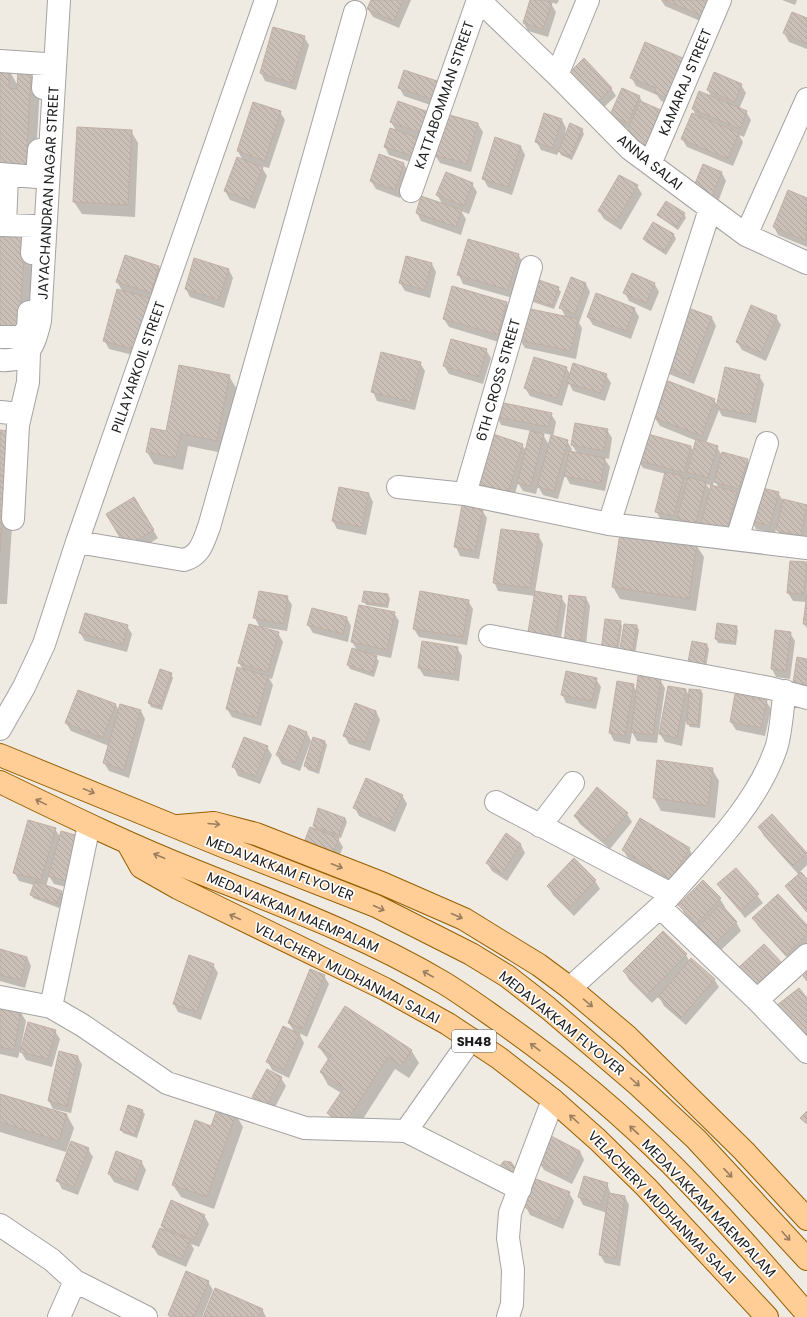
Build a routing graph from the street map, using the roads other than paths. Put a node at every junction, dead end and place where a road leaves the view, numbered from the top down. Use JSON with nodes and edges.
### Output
{"nodes":[{"id":1,"x":59,"y":0,"type":"edge"},
{"id":2,"x":266,"y":0,"type":"edge"},
{"id":3,"x":478,"y":0,"type":"edge"},
{"id":4,"x":588,"y":0,"type":"edge"},
{"id":5,"x":720,"y":0,"type":"edge"},
{"id":6,"x":355,"y":12,"type":"dead end"},
{"id":7,"x":0,"y":61,"type":"edge"},
{"id":8,"x":557,"y":74,"type":"junction"},
{"id":9,"x":807,"y":99,"type":"edge"},
{"id":10,"x":650,"y":164,"type":"junction"},
{"id":11,"x":4,"y":174,"type":"edge"},
{"id":12,"x":411,"y":191,"type":"dead end"},
{"id":13,"x":710,"y":208,"type":"junction"},
{"id":14,"x":3,"y":225,"type":"edge"},
{"id":15,"x":746,"y":235,"type":"junction"},
{"id":16,"x":807,"y":263,"type":"edge"},
{"id":17,"x":531,"y":267,"type":"dead end"},
{"id":18,"x":0,"y":337,"type":"edge"},
{"id":19,"x":29,"y":352,"type":"junction"},
{"id":20,"x":0,"y":360,"type":"edge"},
{"id":21,"x":10,"y":413,"type":"edge"},
{"id":22,"x":767,"y":443,"type":"dead end"},
{"id":23,"x":398,"y":487,"type":"dead end"},
{"id":24,"x":466,"y":494,"type":"junction"},
{"id":25,"x":13,"y":519,"type":"dead end"},
{"id":26,"x":608,"y":524,"type":"junction"},
{"id":27,"x":737,"y":539,"type":"junction"},
{"id":28,"x":77,"y":542,"type":"junction"},
{"id":29,"x":807,"y":548,"type":"edge"},
{"id":30,"x":490,"y":636,"type":"dead end"},
{"id":31,"x":785,"y":691,"type":"junction"},
{"id":32,"x":807,"y":698,"type":"edge"},
{"id":33,"x":0,"y":729,"type":"edge"},
{"id":34,"x":0,"y":755,"type":"edge"},
{"id":35,"x":573,"y":783,"type":"dead end"},
{"id":36,"x":6,"y":785,"type":"edge"},
{"id":37,"x":496,"y":802,"type":"dead end"},
{"id":38,"x":89,"y":825,"type":"junction"},
{"id":39,"x":540,"y":826,"type":"junction"},
{"id":40,"x":175,"y":827,"type":"junction"},
{"id":41,"x":127,"y":842,"type":"junction"},
{"id":42,"x":665,"y":901,"type":"junction"},
{"id":43,"x":807,"y":955,"type":"edge"},
{"id":44,"x":570,"y":988,"type":"junction"},
{"id":45,"x":0,"y":997,"type":"edge"},
{"id":46,"x":758,"y":1000,"type":"junction"},
{"id":47,"x":51,"y":1006,"type":"junction"},
{"id":48,"x":471,"y":1039,"type":"junction"},
{"id":49,"x":807,"y":1052,"type":"edge"},
{"id":50,"x":553,"y":1100,"type":"junction"},
{"id":51,"x":406,"y":1131,"type":"junction"},
{"id":52,"x":520,"y":1189,"type":"junction"},
{"id":53,"x":807,"y":1218,"type":"edge"},
{"id":54,"x":0,"y":1225,"type":"edge"},
{"id":55,"x":807,"y":1259,"type":"edge"},
{"id":56,"x":75,"y":1281,"type":"junction"},
{"id":57,"x":807,"y":1314,"type":"edge"},
{"id":58,"x":59,"y":1317,"type":"edge"},
{"id":59,"x":146,"y":1317,"type":"edge"},
{"id":60,"x":508,"y":1317,"type":"edge"},
{"id":61,"x":767,"y":1317,"type":"edge"}],
"edges":[{"from":1,"to":19,"type":"street","name":"JAYACHANDRAN NAGAR STREET"},
{"from":2,"to":28,"type":"street","name":"PILLAYARKOIL STREET"},
{"from":3,"to":8,"type":"street","name":"ANNA SALAI"},
{"from":3,"to":12,"type":"street","name":"KATTABOMMAN STREET"},
{"from":4,"to":8,"type":"street"},
{"from":5,"to":10,"type":"street","name":"KAMARAJ STREET"},
{"from":6,"to":28,"type":"street"},
{"from":7,"to":11,"type":"street"},
{"from":8,"to":10,"type":"street","name":"ANNA SALAI"},
{"from":9,"to":15,"type":"street"},
{"from":10,"to":13,"type":"street","name":"ANNA SALAI"},
{"from":11,"to":14,"type":"street"},
{"from":13,"to":15,"type":"street","name":"ANNA SALAI"},
{"from":13,"to":26,"type":"street"},
{"from":14,"to":18,"type":"street"},
{"from":15,"to":16,"type":"street","name":"ANNA SALAI"},
{"from":17,"to":24,"type":"street","name":"6TH CROSS STREET"},
{"from":19,"to":20,"type":"street"},
{"from":19,"to":21,"type":"street"},
{"from":21,"to":25,"type":"street"},
{"from":22,"to":27,"type":"street"},
{"from":23,"to":24,"type":"street"},
{"from":24,"to":26,"type":"street"},
{"from":26,"to":27,"type":"street"},
{"from":27,"to":29,"type":"street"},
{"from":28,"to":33,"type":"street","name":"PILLAYARKOIL STREET"},
{"from":30,"to":31,"type":"street"},
{"from":31,"to":32,"type":"street"},
{"from":31,"to":42,"type":"street"},
{"from":34,"to":40,"type":"main road","name":"MEDAVAKKAM FLYOVER","one_way":true},
{"from":35,"to":39,"type":"street"},
{"from":38,"to":36,"type":"main road","name":"MEDAVAKKAM MAEMPALAM","one_way":true},
{"from":37,"to":39,"type":"street"},
{"from":38,"to":41,"type":"main road","name":"MEDAVAKKAM MAEMPALAM"},
{"from":38,"to":47,"type":"street"},
{"from":39,"to":42,"type":"street"},
{"from":40,"to":44,"type":"main road","one_way":true},
{"from":40,"to":55,"type":"main road","name":"MEDAVAKKAM FLYOVER","one_way":true},
{"from":48,"to":41,"type":"main road","name":"VELACHERY MUDHANMAI SALAI","number":"SH48","one_way":true},
{"from":57,"to":41,"type":"main road","name":"MEDAVAKKAM MAEMPALAM","one_way":true},
{"from":42,"to":44,"type":"street"},
{"from":42,"to":46,"type":"street"},
{"from":43,"to":46,"type":"street"},
{"from":44,"to":53,"type":"main road","one_way":true},
{"from":45,"to":47,"type":"street"},
{"from":46,"to":49,"type":"street"},
{"from":47,"to":51,"type":"street"},
{"from":48,"to":50,"type":"main road","name":"VELACHERY MUDHANMAI SALAI","number":"SH48"},
{"from":48,"to":51,"type":"street"},
{"from":50,"to":52,"type":"street"},
{"from":61,"to":50,"type":"main road","name":"VELACHERY MUDHANMAI SALAI","number":"SH48","one_way":true},
{"from":51,"to":52,"type":"street"},
{"from":52,"to":60,"type":"street"},
{"from":54,"to":56,"type":"street"},
{"from":56,"to":58,"type":"street"},
{"from":56,"to":59,"type":"street"}]}
